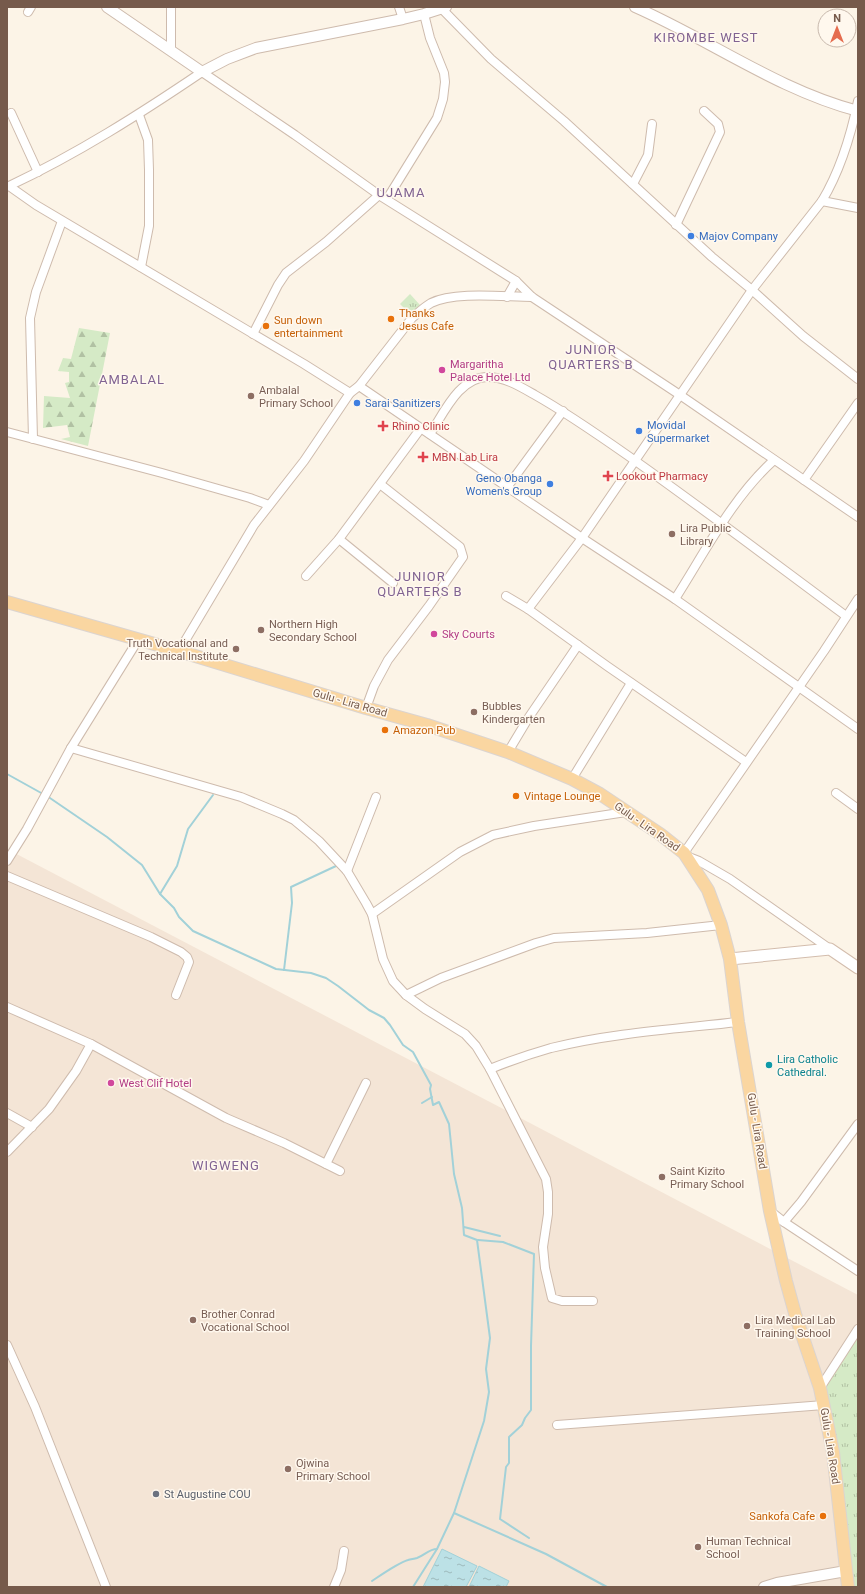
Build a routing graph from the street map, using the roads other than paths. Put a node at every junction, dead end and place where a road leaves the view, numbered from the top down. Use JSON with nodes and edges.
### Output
{"nodes":[{"id":1,"x":108,"y":7,"type":"edge"},
{"id":2,"x":171,"y":7,"type":"edge"},
{"id":3,"x":399,"y":7,"type":"edge"},
{"id":4,"x":635,"y":7,"type":"edge"},
{"id":5,"x":444,"y":8,"type":"edge"},
{"id":6,"x":424,"y":14,"type":"junction"},
{"id":7,"x":403,"y":19,"type":"junction"},
{"id":8,"x":171,"y":50,"type":"junction"},
{"id":9,"x":202,"y":72,"type":"junction"},
{"id":10,"x":857,"y":107,"type":"edge"},
{"id":11,"x":704,"y":111,"type":"dead end"},
{"id":12,"x":11,"y":112,"type":"dead end"},
{"id":13,"x":139,"y":115,"type":"junction"},
{"id":14,"x":652,"y":124,"type":"dead end"},
{"id":15,"x":38,"y":172,"type":"junction"},
{"id":16,"x":633,"y":184,"type":"junction"},
{"id":17,"x":8,"y":186,"type":"edge"},
{"id":18,"x":383,"y":197,"type":"junction"},
{"id":19,"x":822,"y":201,"type":"junction"},
{"id":20,"x":858,"y":208,"type":"edge"},
{"id":21,"x":62,"y":221,"type":"junction"},
{"id":22,"x":676,"y":225,"type":"junction"},
{"id":23,"x":141,"y":267,"type":"junction"},
{"id":24,"x":516,"y":281,"type":"junction"},
{"id":25,"x":752,"y":290,"type":"junction"},
{"id":26,"x":507,"y":297,"type":"junction"},
{"id":27,"x":532,"y":297,"type":"junction"},
{"id":28,"x":253,"y":334,"type":"junction"},
{"id":29,"x":858,"y":379,"type":"edge"},
{"id":30,"x":359,"y":386,"type":"junction"},
{"id":31,"x":350,"y":393,"type":"junction"},
{"id":32,"x":680,"y":395,"type":"junction"},
{"id":33,"x":858,"y":403,"type":"edge"},
{"id":34,"x":563,"y":410,"type":"junction"},
{"id":35,"x":421,"y":428,"type":"junction"},
{"id":36,"x":7,"y":432,"type":"edge"},
{"id":37,"x":430,"y":434,"type":"junction"},
{"id":38,"x":33,"y":439,"type":"junction"},
{"id":39,"x":635,"y":460,"type":"junction"},
{"id":40,"x":774,"y":460,"type":"junction"},
{"id":41,"x":804,"y":480,"type":"junction"},
{"id":42,"x":380,"y":484,"type":"junction"},
{"id":43,"x":508,"y":486,"type":"junction"},
{"id":44,"x":269,"y":505,"type":"junction"},
{"id":45,"x":858,"y":517,"type":"edge"},
{"id":46,"x":723,"y":524,"type":"junction"},
{"id":47,"x":582,"y":538,"type":"junction"},
{"id":48,"x":339,"y":539,"type":"junction"},
{"id":49,"x":306,"y":576,"type":"dead end"},
{"id":50,"x":393,"y":583,"type":"dead end"},
{"id":51,"x":506,"y":596,"type":"dead end"},
{"id":52,"x":675,"y":599,"type":"junction"},
{"id":53,"x":858,"y":599,"type":"edge"},
{"id":54,"x":7,"y":602,"type":"edge"},
{"id":55,"x":528,"y":609,"type":"junction"},
{"id":56,"x":846,"y":616,"type":"junction"},
{"id":57,"x":138,"y":640,"type":"junction"},
{"id":58,"x":578,"y":645,"type":"junction"},
{"id":59,"x":179,"y":651,"type":"junction"},
{"id":60,"x":631,"y":683,"type":"junction"},
{"id":61,"x":800,"y":686,"type":"junction"},
{"id":62,"x":366,"y":708,"type":"junction"},
{"id":63,"x":858,"y":729,"type":"edge"},
{"id":64,"x":70,"y":748,"type":"junction"},
{"id":65,"x":508,"y":752,"type":"junction"},
{"id":66,"x":746,"y":762,"type":"junction"},
{"id":67,"x":572,"y":779,"type":"junction"},
{"id":68,"x":836,"y":793,"type":"dead end"},
{"id":69,"x":376,"y":798,"type":"dead end"},
{"id":70,"x":858,"y":808,"type":"edge"},
{"id":71,"x":626,"y":812,"type":"junction"},
{"id":72,"x":685,"y":855,"type":"junction"},
{"id":73,"x":7,"y":861,"type":"edge"},
{"id":74,"x":347,"y":871,"type":"junction"},
{"id":75,"x":7,"y":876,"type":"edge"},
{"id":76,"x":372,"y":914,"type":"junction"},
{"id":77,"x":721,"y":925,"type":"junction"},
{"id":78,"x":830,"y":949,"type":"junction"},
{"id":79,"x":730,"y":959,"type":"junction"},
{"id":80,"x":858,"y":968,"type":"edge"},
{"id":81,"x":406,"y":994,"type":"junction"},
{"id":82,"x":176,"y":995,"type":"dead end"},
{"id":83,"x":7,"y":1008,"type":"edge"},
{"id":84,"x":738,"y":1022,"type":"junction"},
{"id":85,"x":91,"y":1044,"type":"junction"},
{"id":86,"x":490,"y":1069,"type":"junction"},
{"id":87,"x":366,"y":1083,"type":"dead end"},
{"id":88,"x":7,"y":1112,"type":"edge"},
{"id":89,"x":858,"y":1124,"type":"edge"},
{"id":90,"x":32,"y":1127,"type":"junction"},
{"id":91,"x":7,"y":1152,"type":"edge"},
{"id":92,"x":326,"y":1164,"type":"junction"},
{"id":93,"x":340,"y":1171,"type":"dead end"},
{"id":94,"x":770,"y":1211,"type":"junction"},
{"id":95,"x":784,"y":1222,"type":"junction"},
{"id":96,"x":858,"y":1271,"type":"edge"},
{"id":97,"x":593,"y":1301,"type":"dead end"},
{"id":98,"x":858,"y":1329,"type":"edge"},
{"id":99,"x":7,"y":1345,"type":"edge"},
{"id":100,"x":820,"y":1388,"type":"junction"},
{"id":101,"x":824,"y":1405,"type":"junction"},
{"id":102,"x":557,"y":1426,"type":"dead end"},
{"id":103,"x":344,"y":1551,"type":"dead end"},
{"id":104,"x":846,"y":1571,"type":"junction"},
{"id":105,"x":106,"y":1587,"type":"edge"},
{"id":106,"x":334,"y":1587,"type":"edge"},
{"id":107,"x":764,"y":1587,"type":"edge"},
{"id":108,"x":848,"y":1587,"type":"edge"}],
"edges":[{"from":1,"to":8,"type":"street"},
{"from":2,"to":8,"type":"street"},
{"from":3,"to":7,"type":"street"},
{"from":4,"to":10,"type":"street"},
{"from":5,"to":6,"type":"street"},
{"from":5,"to":16,"type":"street"},
{"from":6,"to":7,"type":"street"},
{"from":6,"to":18,"type":"street"},
{"from":7,"to":9,"type":"street"},
{"from":8,"to":9,"type":"street"},
{"from":9,"to":13,"type":"street"},
{"from":9,"to":18,"type":"street"},
{"from":10,"to":19,"type":"street"},
{"from":11,"to":22,"type":"street"},
{"from":12,"to":15,"type":"street"},
{"from":13,"to":15,"type":"street"},
{"from":13,"to":23,"type":"street"},
{"from":14,"to":16,"type":"street"},
{"from":15,"to":17,"type":"street"},
{"from":16,"to":22,"type":"street"},
{"from":17,"to":21,"type":"street"},
{"from":18,"to":24,"type":"street"},
{"from":18,"to":28,"type":"street"},
{"from":19,"to":20,"type":"street"},
{"from":19,"to":25,"type":"street"},
{"from":21,"to":23,"type":"street"},
{"from":21,"to":38,"type":"street"},
{"from":22,"to":25,"type":"street"},
{"from":23,"to":28,"type":"street"},
{"from":24,"to":26,"type":"street"},
{"from":24,"to":27,"type":"street"},
{"from":25,"to":29,"type":"street"},
{"from":25,"to":32,"type":"street"},
{"from":26,"to":27,"type":"street"},
{"from":26,"to":30,"type":"street"},
{"from":27,"to":32,"type":"street"},
{"from":28,"to":31,"type":"street"},
{"from":30,"to":31,"type":"street"},
{"from":30,"to":35,"type":"street"},
{"from":31,"to":44,"type":"street"},
{"from":32,"to":39,"type":"street"},
{"from":32,"to":40,"type":"street"},
{"from":33,"to":41,"type":"street"},
{"from":34,"to":37,"type":"street"},
{"from":34,"to":39,"type":"street"},
{"from":34,"to":43,"type":"street"},
{"from":35,"to":37,"type":"street"},
{"from":35,"to":42,"type":"street"},
{"from":36,"to":38,"type":"street"},
{"from":37,"to":43,"type":"street"},
{"from":38,"to":44,"type":"street"},
{"from":39,"to":46,"type":"street"},
{"from":39,"to":47,"type":"street"},
{"from":40,"to":41,"type":"street"},
{"from":40,"to":46,"type":"street"},
{"from":41,"to":45,"type":"street"},
{"from":42,"to":48,"type":"street"},
{"from":42,"to":62,"type":"street"},
{"from":43,"to":47,"type":"street"},
{"from":44,"to":59,"type":"street"},
{"from":46,"to":52,"type":"street"},
{"from":46,"to":56,"type":"street"},
{"from":47,"to":52,"type":"street"},
{"from":47,"to":55,"type":"street"},
{"from":48,"to":49,"type":"street"},
{"from":48,"to":50,"type":"street"},
{"from":51,"to":55,"type":"street"},
{"from":52,"to":61,"type":"street"},
{"from":53,"to":56,"type":"street"},
{"from":54,"to":57,"type":"main road","name":"Gulu - Lira Road"},
{"from":55,"to":58,"type":"street"},
{"from":56,"to":61,"type":"street"},
{"from":57,"to":59,"type":"main road","name":"Gulu - Lira Road"},
{"from":57,"to":64,"type":"street"},
{"from":58,"to":60,"type":"street"},
{"from":58,"to":65,"type":"street"},
{"from":59,"to":62,"type":"main road","name":"Gulu - Lira Road"},
{"from":60,"to":66,"type":"street"},
{"from":60,"to":67,"type":"street"},
{"from":61,"to":63,"type":"street"},
{"from":61,"to":66,"type":"street"},
{"from":62,"to":65,"type":"main road","name":"Gulu - Lira Road"},
{"from":64,"to":73,"type":"street"},
{"from":64,"to":74,"type":"street"},
{"from":65,"to":67,"type":"main road","name":"Gulu - Lira Road"},
{"from":66,"to":72,"type":"street"},
{"from":67,"to":71,"type":"main road","name":"Gulu - Lira Road"},
{"from":68,"to":70,"type":"street"},
{"from":69,"to":74,"type":"street"},
{"from":71,"to":72,"type":"main road","name":"Gulu - Lira Road"},
{"from":71,"to":76,"type":"street"},
{"from":72,"to":77,"type":"main road","name":"Gulu - Lira Road"},
{"from":72,"to":78,"type":"street"},
{"from":74,"to":76,"type":"street"},
{"from":75,"to":82,"type":"street"},
{"from":76,"to":81,"type":"street"},
{"from":77,"to":79,"type":"main road","name":"Gulu - Lira Road"},
{"from":77,"to":81,"type":"street"},
{"from":78,"to":79,"type":"main road"},
{"from":78,"to":80,"type":"main road"},
{"from":79,"to":84,"type":"main road","name":"Gulu - Lira Road"},
{"from":81,"to":86,"type":"street"},
{"from":83,"to":85,"type":"street"},
{"from":84,"to":86,"type":"street"},
{"from":84,"to":94,"type":"main road","name":"Gulu - Lira Road"},
{"from":85,"to":90,"type":"street"},
{"from":85,"to":92,"type":"street"},
{"from":86,"to":97,"type":"street"},
{"from":87,"to":92,"type":"street"},
{"from":88,"to":90,"type":"street"},
{"from":89,"to":95,"type":"street"},
{"from":90,"to":91,"type":"street"},
{"from":92,"to":93,"type":"street"},
{"from":94,"to":95,"type":"street"},
{"from":94,"to":100,"type":"main road","name":"Gulu - Lira Road"},
{"from":95,"to":96,"type":"street"},
{"from":98,"to":100,"type":"street"},
{"from":99,"to":105,"type":"street"},
{"from":100,"to":101,"type":"main road","name":"Gulu - Lira Road"},
{"from":101,"to":102,"type":"street"},
{"from":101,"to":104,"type":"main road","name":"Gulu - Lira Road"},
{"from":103,"to":106,"type":"street"},
{"from":104,"to":107,"type":"street"},
{"from":104,"to":108,"type":"main road","name":"Gulu - Lira Road"}]}
